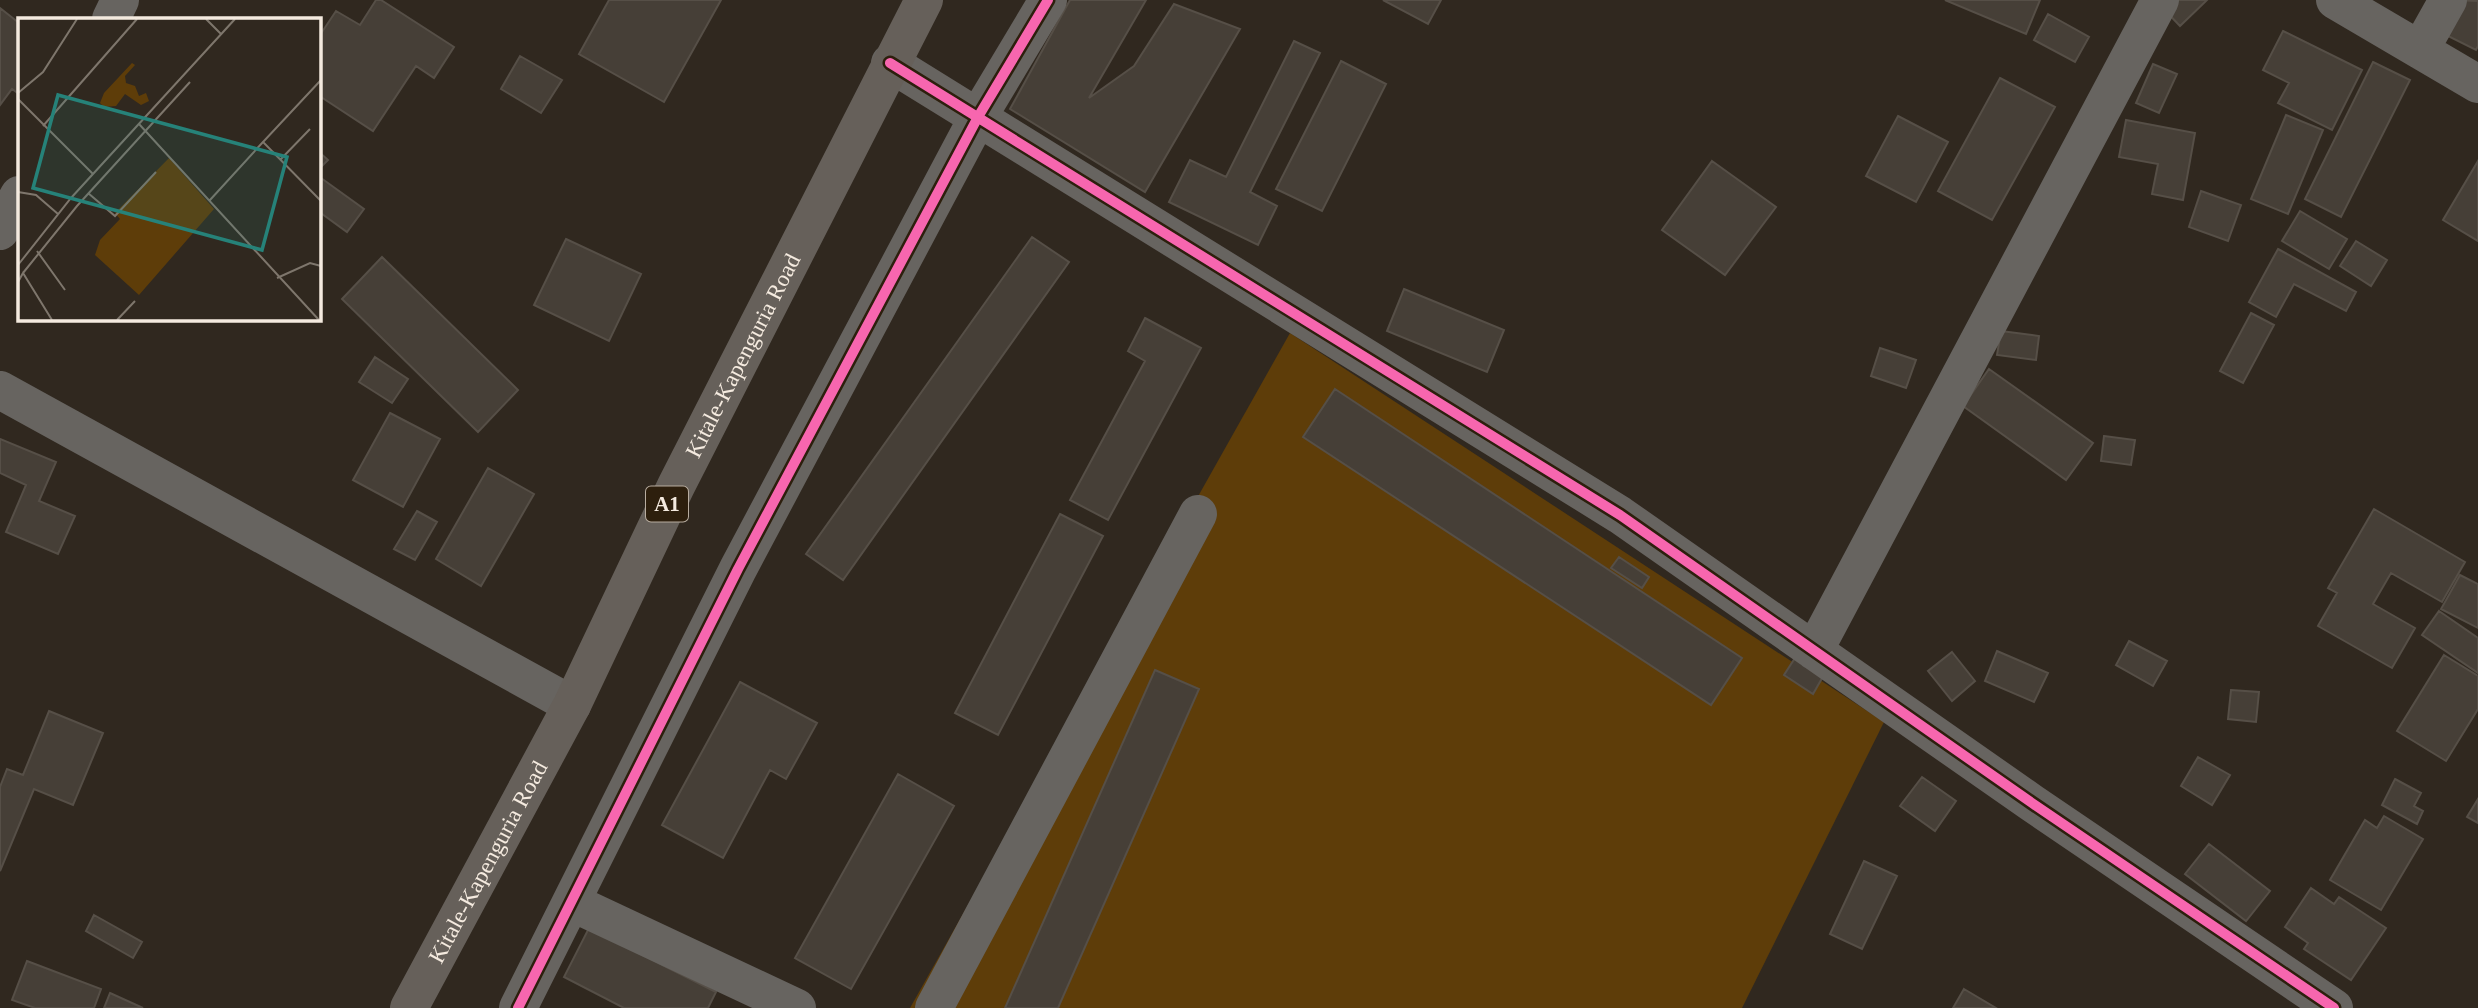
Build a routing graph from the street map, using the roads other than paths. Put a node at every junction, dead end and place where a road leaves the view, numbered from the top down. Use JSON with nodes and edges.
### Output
{"nodes":[{"id":1,"x":120,"y":0,"type":"edge"},
{"id":2,"x":924,"y":0,"type":"edge"},
{"id":3,"x":1048,"y":0,"type":"edge"},
{"id":4,"x":2160,"y":0,"type":"edge"},
{"id":5,"x":2335,"y":0,"type":"edge"},
{"id":6,"x":2448,"y":0,"type":"edge"},
{"id":7,"x":111,"y":18,"type":"edge"},
{"id":8,"x":2420,"y":50,"type":"junction"},
{"id":9,"x":890,"y":63,"type":"junction"},
{"id":10,"x":2478,"y":84,"type":"edge"},
{"id":11,"x":978,"y":117,"type":"junction"},
{"id":12,"x":18,"y":197,"type":"edge"},
{"id":13,"x":0,"y":230,"type":"edge"},
{"id":14,"x":0,"y":390,"type":"edge"},
{"id":15,"x":1198,"y":514,"type":"dead end"},
{"id":16,"x":1814,"y":651,"type":"junction"},
{"id":17,"x":572,"y":705,"type":"junction"},
{"id":18,"x":571,"y":902,"type":"junction"},
{"id":19,"x":409,"y":1008,"type":"edge"},
{"id":20,"x":518,"y":1008,"type":"edge"},
{"id":21,"x":797,"y":1008,"type":"edge"},
{"id":22,"x":934,"y":1008,"type":"edge"},
{"id":23,"x":2334,"y":1008,"type":"edge"}],
"edges":[{"from":1,"to":7,"type":"street"},
{"from":2,"to":9,"type":"highway","name":"Kitale-Kapenguria Road","number":"A1"},
{"from":3,"to":11,"type":"street"},
{"from":4,"to":16,"type":"street"},
{"from":5,"to":8,"type":"street"},
{"from":6,"to":8,"type":"street"},
{"from":8,"to":10,"type":"street"},
{"from":9,"to":11,"type":"street"},
{"from":9,"to":17,"type":"highway","name":"Kitale-Kapenguria Road","number":"A1"},
{"from":11,"to":16,"type":"street"},
{"from":11,"to":18,"type":"street"},
{"from":12,"to":13,"type":"street"},
{"from":14,"to":17,"type":"street"},
{"from":15,"to":22,"type":"street"},
{"from":16,"to":23,"type":"street"},
{"from":17,"to":19,"type":"highway","name":"Kitale-Kapenguria Road","number":"A1"},
{"from":18,"to":20,"type":"street"},
{"from":18,"to":21,"type":"street"}]}
